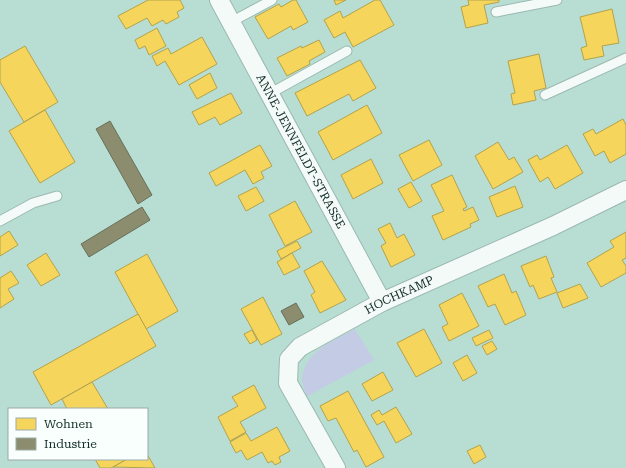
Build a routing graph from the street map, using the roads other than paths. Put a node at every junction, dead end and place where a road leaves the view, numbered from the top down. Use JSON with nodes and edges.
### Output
{"nodes":[{"id":1,"x":219,"y":0,"type":"edge"},
{"id":2,"x":272,"y":0,"type":"edge"},
{"id":3,"x":557,"y":0,"type":"edge"},
{"id":4,"x":496,"y":12,"type":"dead end"},
{"id":5,"x":231,"y":22,"type":"junction"},
{"id":6,"x":347,"y":50,"type":"dead end"},
{"id":7,"x":626,"y":58,"type":"edge"},
{"id":8,"x":270,"y":94,"type":"junction"},
{"id":9,"x":545,"y":95,"type":"dead end"},
{"id":10,"x":626,"y":190,"type":"edge"},
{"id":11,"x":57,"y":196,"type":"dead end"},
{"id":12,"x":0,"y":221,"type":"edge"},
{"id":13,"x":382,"y":302,"type":"junction"},
{"id":14,"x":336,"y":468,"type":"edge"}],
"edges":[{"from":1,"to":5,"type":"street","name":"ANNE-JENNFELDT-STRASSE"},
{"from":2,"to":5,"type":"lane"},
{"from":3,"to":4,"type":"lane"},
{"from":5,"to":8,"type":"street","name":"ANNE-JENNFELDT-STRASSE"},
{"from":6,"to":8,"type":"lane"},
{"from":7,"to":9,"type":"lane"},
{"from":8,"to":13,"type":"street","name":"ANNE-JENNFELDT-STRASSE"},
{"from":10,"to":13,"type":"street","name":"HOCHKAMP"},
{"from":11,"to":12,"type":"lane"},
{"from":13,"to":14,"type":"street","name":"HOCHKAMP"}]}
